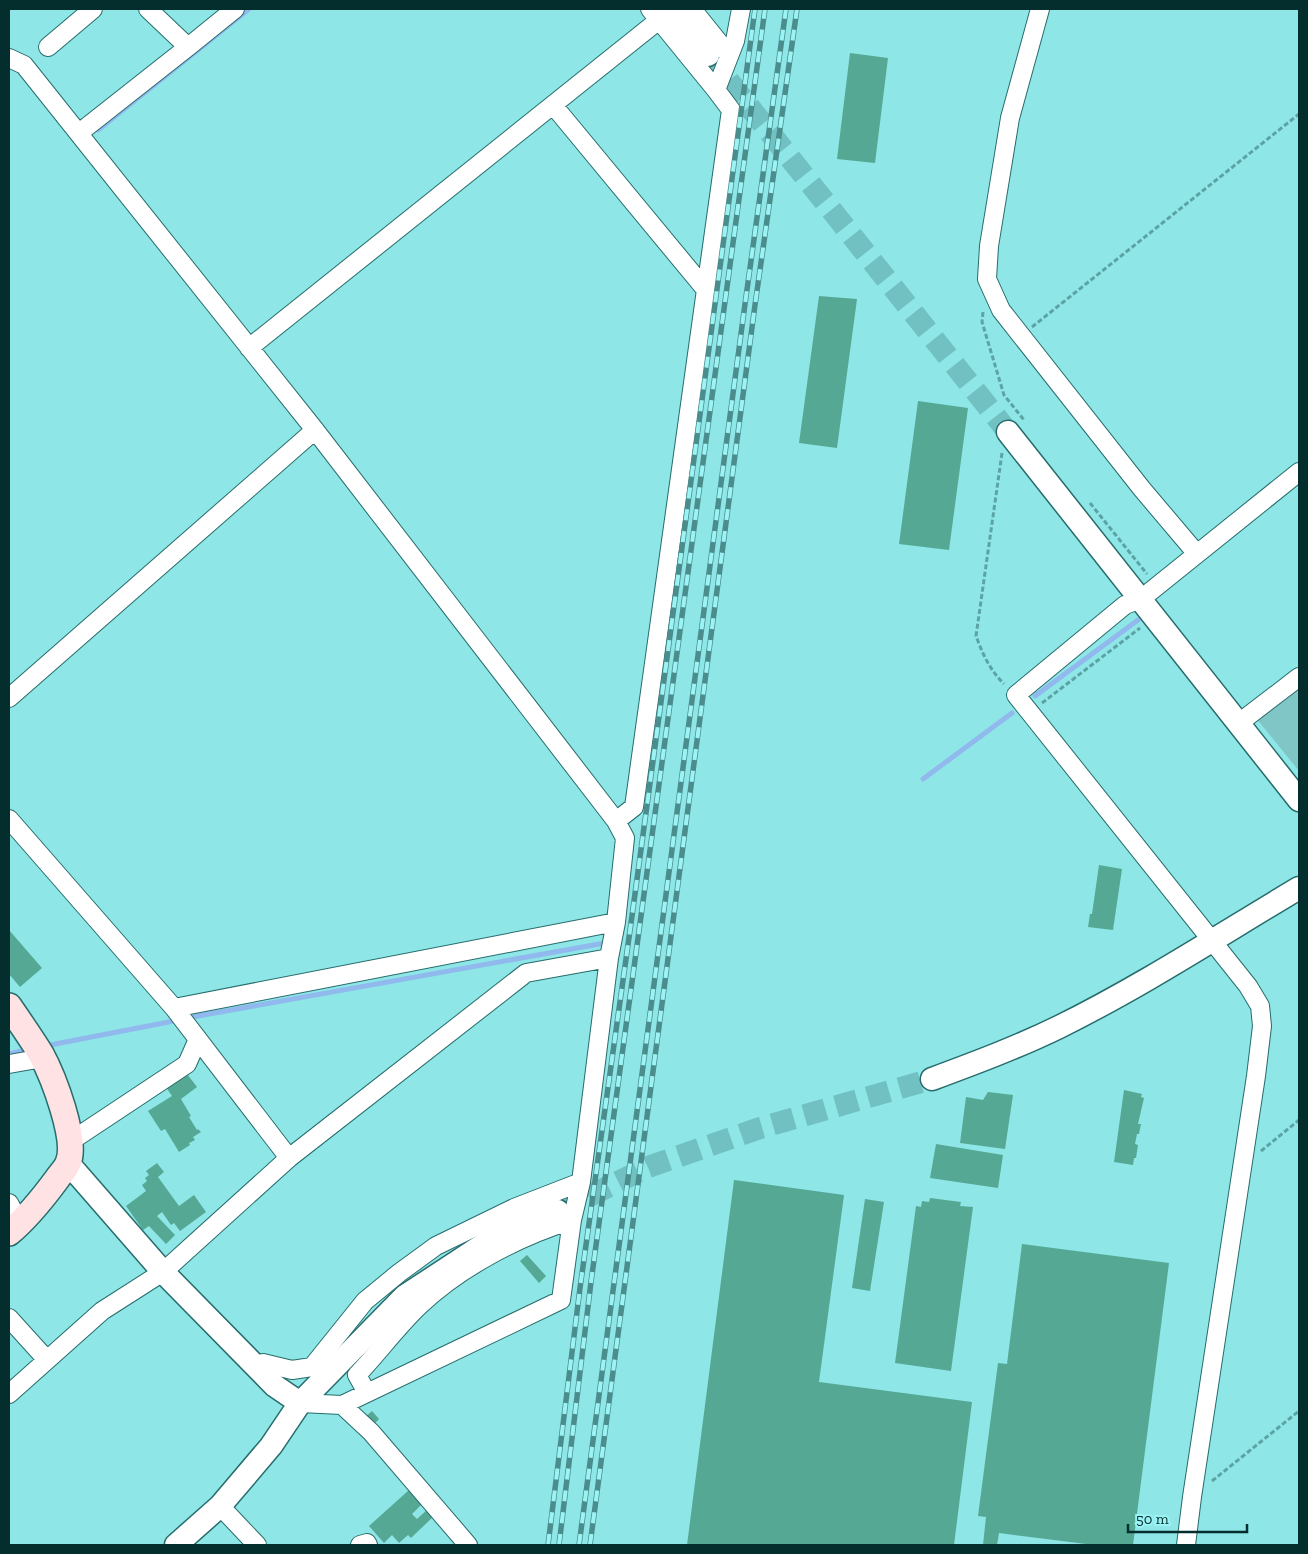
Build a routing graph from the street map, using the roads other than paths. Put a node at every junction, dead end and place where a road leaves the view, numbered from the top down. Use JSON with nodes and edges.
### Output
{"nodes":[{"id":1,"x":93,"y":9,"type":"edge"},
{"id":2,"x":148,"y":9,"type":"edge"},
{"id":3,"x":235,"y":9,"type":"edge"},
{"id":4,"x":692,"y":9,"type":"edge"},
{"id":5,"x":740,"y":9,"type":"edge"},
{"id":6,"x":1040,"y":9,"type":"edge"},
{"id":7,"x":660,"y":13,"type":"edge"},
{"id":8,"x":48,"y":47,"type":"dead end"},
{"id":9,"x":188,"y":47,"type":"junction"},
{"id":10,"x":719,"y":55,"type":"junction"},
{"id":11,"x":9,"y":58,"type":"edge"},
{"id":12,"x":716,"y":90,"type":"junction"},
{"id":13,"x":553,"y":105,"type":"junction"},
{"id":14,"x":78,"y":133,"type":"junction"},
{"id":15,"x":706,"y":290,"type":"junction"},
{"id":16,"x":249,"y":348,"type":"junction"},
{"id":17,"x":1018,"y":429,"type":"tunnel mouth"},
{"id":18,"x":315,"y":430,"type":"junction"},
{"id":19,"x":1299,"y":472,"type":"edge"},
{"id":20,"x":1197,"y":554,"type":"junction"},
{"id":21,"x":1149,"y":593,"type":"junction"},
{"id":22,"x":1299,"y":677,"type":"edge"},
{"id":23,"x":9,"y":698,"type":"edge"},
{"id":24,"x":1239,"y":723,"type":"junction"},
{"id":25,"x":1299,"y":800,"type":"edge"},
{"id":26,"x":9,"y":819,"type":"edge"},
{"id":27,"x":616,"y":821,"type":"junction"},
{"id":28,"x":1299,"y":888,"type":"edge"},
{"id":29,"x":616,"y":922,"type":"junction"},
{"id":30,"x":1210,"y":941,"type":"junction"},
{"id":31,"x":609,"y":958,"type":"junction"},
{"id":32,"x":9,"y":1006,"type":"edge"},
{"id":33,"x":174,"y":1008,"type":"junction"},
{"id":34,"x":198,"y":1039,"type":"junction"},
{"id":35,"x":38,"y":1050,"type":"junction"},
{"id":36,"x":9,"y":1064,"type":"edge"},
{"id":37,"x":932,"y":1079,"type":"tunnel mouth"},
{"id":38,"x":69,"y":1152,"type":"junction"},
{"id":39,"x":289,"y":1158,"type":"junction"},
{"id":40,"x":581,"y":1182,"type":"junction"},
{"id":41,"x":565,"y":1216,"type":"junction"},
{"id":42,"x":12,"y":1220,"type":"edge"},
{"id":43,"x":164,"y":1272,"type":"junction"},
{"id":44,"x":9,"y":1318,"type":"edge"},
{"id":45,"x":47,"y":1360,"type":"junction"},
{"id":46,"x":257,"y":1368,"type":"junction"},
{"id":47,"x":367,"y":1393,"type":"junction"},
{"id":48,"x":9,"y":1394,"type":"edge"},
{"id":49,"x":300,"y":1403,"type":"junction"},
{"id":50,"x":342,"y":1405,"type":"junction"},
{"id":51,"x":220,"y":1506,"type":"junction"},
{"id":52,"x":176,"y":1545,"type":"edge"},
{"id":53,"x":257,"y":1545,"type":"edge"},
{"id":54,"x":360,"y":1545,"type":"edge"},
{"id":55,"x":368,"y":1545,"type":"edge"},
{"id":56,"x":468,"y":1545,"type":"edge"},
{"id":57,"x":1186,"y":1545,"type":"edge"}],
"edges":[{"from":1,"to":8,"type":"street"},
{"from":2,"to":9,"type":"street"},
{"from":3,"to":9,"type":"street"},
{"from":4,"to":10,"type":"street"},
{"from":5,"to":10,"type":"street"},
{"from":6,"to":20,"type":"street"},
{"from":7,"to":10,"type":"street"},
{"from":7,"to":12,"type":"street"},
{"from":7,"to":13,"type":"street"},
{"from":9,"to":14,"type":"street"},
{"from":10,"to":12,"type":"street"},
{"from":11,"to":14,"type":"street"},
{"from":12,"to":15,"type":"street"},
{"from":13,"to":15,"type":"street"},
{"from":13,"to":16,"type":"street"},
{"from":14,"to":16,"type":"street"},
{"from":15,"to":27,"type":"street"},
{"from":16,"to":18,"type":"street"},
{"from":17,"to":21,"type":"street"},
{"from":18,"to":23,"type":"street"},
{"from":18,"to":27,"type":"street"},
{"from":19,"to":20,"type":"street"},
{"from":20,"to":21,"type":"street"},
{"from":21,"to":24,"type":"street"},
{"from":21,"to":30,"type":"street"},
{"from":22,"to":24,"type":"street"},
{"from":24,"to":25,"type":"street"},
{"from":26,"to":33,"type":"street"},
{"from":27,"to":29,"type":"street"},
{"from":28,"to":30,"type":"street"},
{"from":29,"to":31,"type":"street"},
{"from":29,"to":33,"type":"street"},
{"from":30,"to":37,"type":"street"},
{"from":30,"to":57,"type":"street"},
{"from":31,"to":39,"type":"street"},
{"from":31,"to":40,"type":"street"},
{"from":32,"to":35,"type":"main road"},
{"from":33,"to":34,"type":"street"},
{"from":34,"to":38,"type":"street"},
{"from":34,"to":39,"type":"street"},
{"from":35,"to":36,"type":"street"},
{"from":35,"to":38,"type":"main road"},
{"from":38,"to":42,"type":"main road"},
{"from":38,"to":43,"type":"street"},
{"from":39,"to":43,"type":"street"},
{"from":40,"to":41,"type":"street"},
{"from":40,"to":46,"type":"street"},
{"from":41,"to":47,"type":"street"},
{"from":41,"to":47,"type":"street"},
{"from":41,"to":49,"type":"street"},
{"from":43,"to":45,"type":"street"},
{"from":43,"to":46,"type":"street"},
{"from":44,"to":45,"type":"street"},
{"from":45,"to":48,"type":"street"},
{"from":46,"to":49,"type":"street"},
{"from":47,"to":50,"type":"street"},
{"from":49,"to":50,"type":"street"},
{"from":49,"to":51,"type":"street"},
{"from":50,"to":56,"type":"street"},
{"from":51,"to":52,"type":"street"},
{"from":51,"to":53,"type":"street"},
{"from":54,"to":55,"type":"street"}]}
